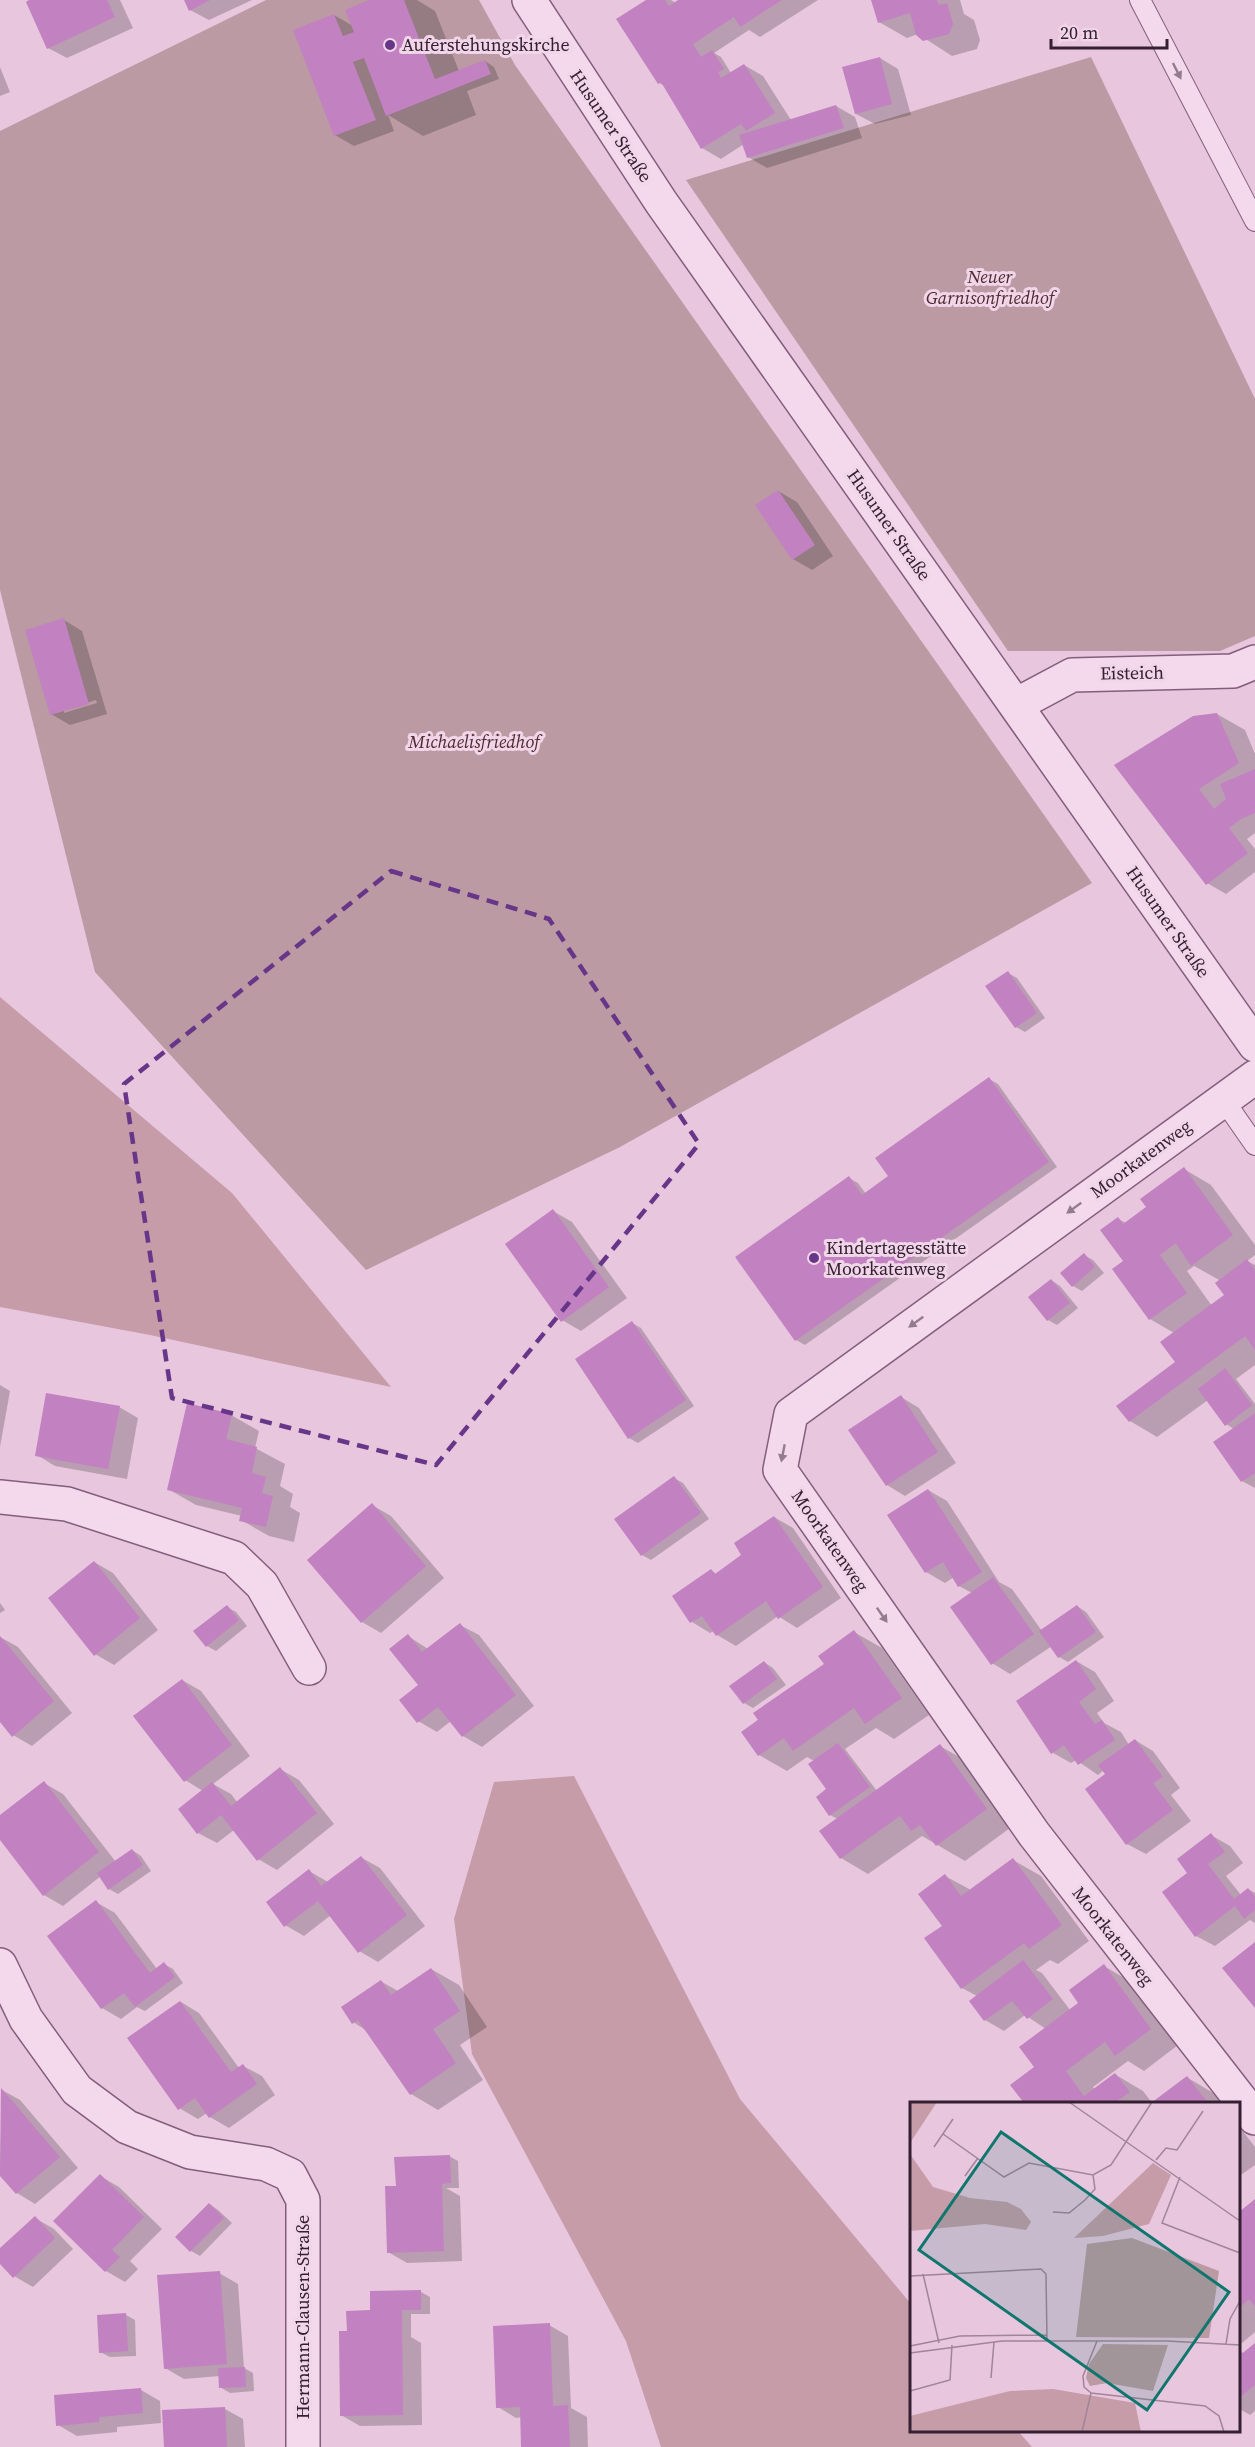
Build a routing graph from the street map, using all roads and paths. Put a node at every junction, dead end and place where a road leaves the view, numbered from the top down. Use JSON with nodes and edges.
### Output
{"nodes":[{"id":1,"x":529,"y":0,"type":"edge"},
{"id":2,"x":1140,"y":0,"type":"edge"},
{"id":3,"x":1255,"y":221,"type":"edge"},
{"id":4,"x":1255,"y":662,"type":"edge"},
{"id":5,"x":1016,"y":705,"type":"junction"},
{"id":6,"x":1255,"y":1045,"type":"edge"},
{"id":7,"x":1255,"y":1077,"type":"edge"},
{"id":8,"x":1223,"y":1099,"type":"junction"},
{"id":9,"x":1255,"y":1145,"type":"edge"},
{"id":10,"x":0,"y":1497,"type":"edge"},
{"id":11,"x":309,"y":1668,"type":"dead end"},
{"id":12,"x":0,"y":1965,"type":"edge"},
{"id":13,"x":1255,"y":2118,"type":"edge"},
{"id":14,"x":303,"y":2447,"type":"edge"}],
"edges":[{"from":1,"to":5,"type":"street","name":"Husumer Straße"},
{"from":2,"to":3,"type":"lane","one_way":true},
{"from":4,"to":5,"type":"street","name":"Eisteich"},
{"from":5,"to":6,"type":"street","name":"Husumer Straße"},
{"from":7,"to":8,"type":"street","name":"Moorkatenweg"},
{"from":8,"to":9,"type":"lane"},
{"from":8,"to":13,"type":"street","name":"Moorkatenweg","one_way":true},
{"from":10,"to":11,"type":"street"},
{"from":12,"to":14,"type":"street","name":"Hermann-Clausen-Straße"}]}
